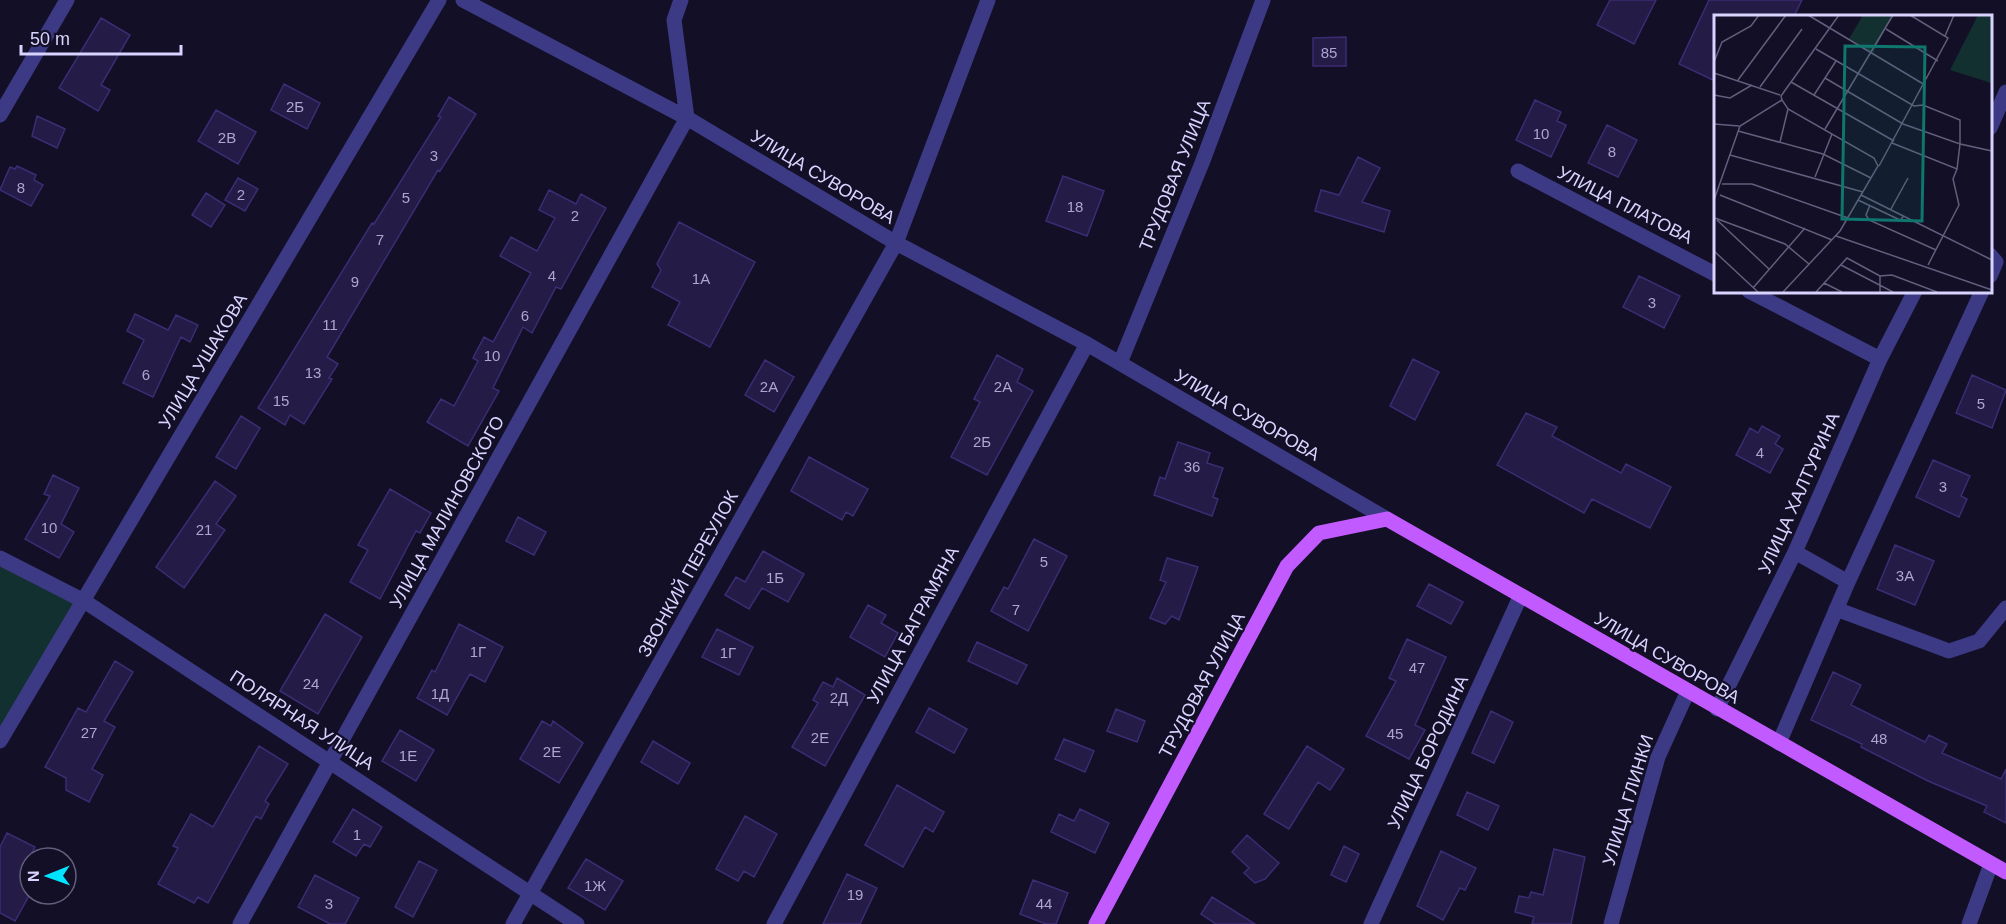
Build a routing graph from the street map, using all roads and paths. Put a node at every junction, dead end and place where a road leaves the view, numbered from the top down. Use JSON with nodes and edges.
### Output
{"nodes":[{"id":1,"x":67,"y":0,"type":"edge"},
{"id":2,"x":439,"y":0,"type":"edge"},
{"id":3,"x":463,"y":0,"type":"edge"},
{"id":4,"x":681,"y":0,"type":"edge"},
{"id":5,"x":988,"y":0,"type":"edge"},
{"id":6,"x":1263,"y":0,"type":"edge"},
{"id":7,"x":2006,"y":92,"type":"edge"},
{"id":8,"x":2001,"y":114,"type":"edge"},
{"id":9,"x":0,"y":115,"type":"edge"},
{"id":10,"x":687,"y":118,"type":"junction"},
{"id":11,"x":1991,"y":126,"type":"edge"},
{"id":12,"x":1518,"y":171,"type":"dead end"},
{"id":13,"x":896,"y":243,"type":"junction"},
{"id":14,"x":1991,"y":257,"type":"edge"},
{"id":15,"x":1714,"y":272,"type":"edge"},
{"id":16,"x":1991,"y":272,"type":"edge"},
{"id":17,"x":1751,"y":292,"type":"edge"},
{"id":18,"x":1914,"y":292,"type":"edge"},
{"id":19,"x":1982,"y":292,"type":"edge"},
{"id":20,"x":1086,"y":344,"type":"junction"},
{"id":21,"x":1880,"y":359,"type":"junction"},
{"id":22,"x":1120,"y":363,"type":"junction"},
{"id":23,"x":1387,"y":519,"type":"junction"},
{"id":24,"x":1795,"y":552,"type":"junction"},
{"id":25,"x":0,"y":558,"type":"edge"},
{"id":26,"x":1848,"y":582,"type":"junction"},
{"id":27,"x":1520,"y":597,"type":"junction"},
{"id":28,"x":84,"y":601,"type":"junction"},
{"id":29,"x":2006,"y":608,"type":"edge"},
{"id":30,"x":1836,"y":609,"type":"junction"},
{"id":31,"x":1688,"y":691,"type":"junction"},
{"id":32,"x":1717,"y":709,"type":"junction"},
{"id":33,"x":0,"y":741,"type":"edge"},
{"id":34,"x":1779,"y":743,"type":"junction"},
{"id":35,"x":331,"y":763,"type":"junction"},
{"id":36,"x":1991,"y":864,"type":"junction"},
{"id":37,"x":2006,"y":872,"type":"edge"},
{"id":38,"x":530,"y":893,"type":"junction"},
{"id":39,"x":240,"y":924,"type":"edge"},
{"id":40,"x":513,"y":924,"type":"edge"},
{"id":41,"x":577,"y":924,"type":"edge"},
{"id":42,"x":774,"y":924,"type":"edge"},
{"id":43,"x":1096,"y":924,"type":"edge"},
{"id":44,"x":1371,"y":924,"type":"edge"},
{"id":45,"x":1611,"y":924,"type":"edge"},
{"id":46,"x":1969,"y":924,"type":"edge"}],
"edges":[{"from":1,"to":9,"type":"street"},
{"from":2,"to":28,"type":"street","name":"УЛИЦА УШАКОВА"},
{"from":3,"to":10,"type":"street","name":"УЛИЦА СУВОРОВА"},
{"from":4,"to":10,"type":"street"},
{"from":5,"to":13,"type":"street","name":"ЗВОНКИЙ ПЕРЕУЛОК"},
{"from":6,"to":22,"type":"street","name":"ТРУДОВАЯ УЛИЦА"},
{"from":7,"to":8,"type":"street"},
{"from":8,"to":11,"type":"street"},
{"from":10,"to":13,"type":"street","name":"УЛИЦА СУВОРОВА"},
{"from":10,"to":35,"type":"street","name":"УЛИЦА МАЛИНОВСКОГО"},
{"from":12,"to":15,"type":"street","name":"УЛИЦА ПЛАТОВА"},
{"from":13,"to":20,"type":"street","name":"УЛИЦА СУВОРОВА"},
{"from":13,"to":38,"type":"street","name":"ЗВОНКИЙ ПЕРЕУЛОК"},
{"from":14,"to":16,"type":"street"},
{"from":17,"to":21,"type":"street"},
{"from":18,"to":21,"type":"street","name":"УЛИЦА ХАЛТУРИНА"},
{"from":19,"to":26,"type":"street"},
{"from":20,"to":22,"type":"street","name":"УЛИЦА СУВОРОВА"},
{"from":20,"to":42,"type":"street","name":"УЛИЦА БАГРАМЯНА"},
{"from":21,"to":24,"type":"street","name":"УЛИЦА ХАЛТУРИНА"},
{"from":22,"to":23,"type":"street","name":"УЛИЦА СУВОРОВА"},
{"from":23,"to":27,"type":"main road","name":"УЛИЦА СУВОРОВА"},
{"from":23,"to":43,"type":"main road","name":"ТРУДОВАЯ УЛИЦА"},
{"from":24,"to":26,"type":"street"},
{"from":24,"to":32,"type":"street","name":"УЛИЦА ХАЛТУРИНА"},
{"from":25,"to":28,"type":"street","name":"ПОЛЯРНАЯ УЛИЦА"},
{"from":26,"to":30,"type":"street"},
{"from":27,"to":31,"type":"main road","name":"УЛИЦА СУВОРОВА"},
{"from":27,"to":44,"type":"street","name":"УЛИЦА БОРОДИНА"},
{"from":28,"to":33,"type":"street","name":"УЛИЦА УШАКОВА"},
{"from":28,"to":35,"type":"street","name":"ПОЛЯРНАЯ УЛИЦА"},
{"from":29,"to":30,"type":"street"},
{"from":30,"to":34,"type":"street"},
{"from":31,"to":32,"type":"main road","name":"УЛИЦА СУВОРОВА"},
{"from":31,"to":45,"type":"street","name":"УЛИЦА ГЛИНКИ"},
{"from":32,"to":34,"type":"main road","name":"УЛИЦА СУВОРОВА"},
{"from":34,"to":36,"type":"main road","name":"УЛИЦА СУВОРОВА"},
{"from":35,"to":38,"type":"street","name":"ПОЛЯРНАЯ УЛИЦА"},
{"from":35,"to":39,"type":"street","name":"УЛИЦА МАЛИНОВСКОГО"},
{"from":36,"to":37,"type":"main road","name":"УЛИЦА СУВОРОВА"},
{"from":36,"to":46,"type":"street"},
{"from":38,"to":40,"type":"street","name":"ЗВОНКИЙ ПЕРЕУЛОК"},
{"from":38,"to":41,"type":"street","name":"ПОЛЯРНАЯ УЛИЦА"}]}
